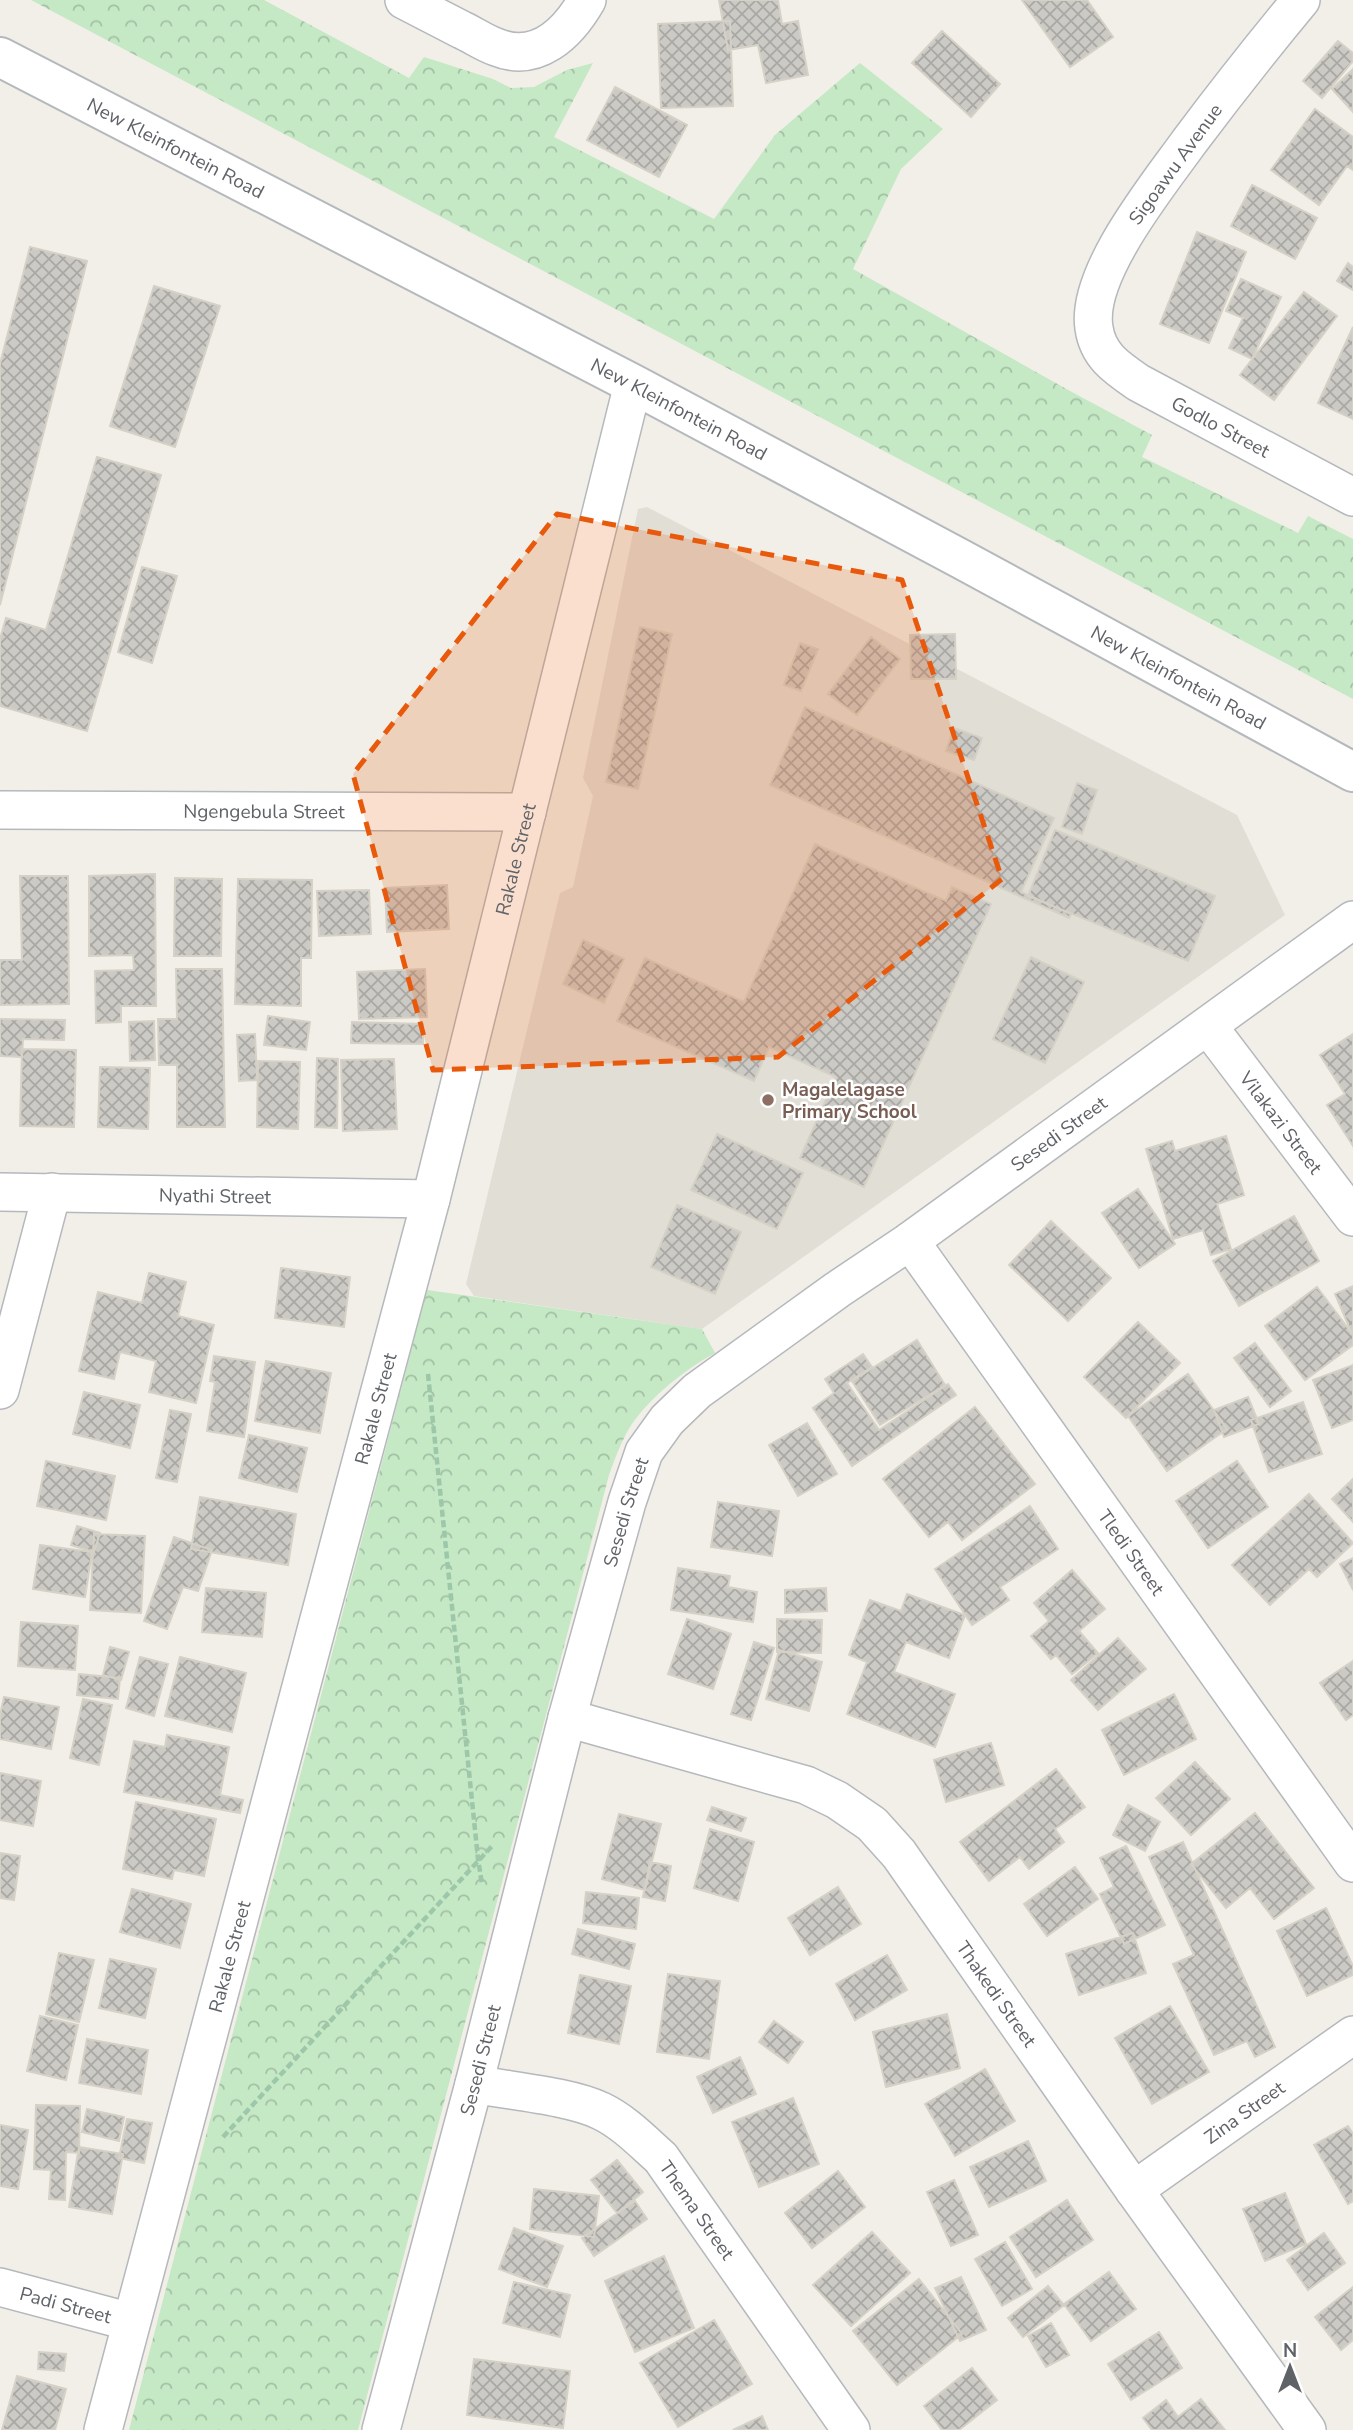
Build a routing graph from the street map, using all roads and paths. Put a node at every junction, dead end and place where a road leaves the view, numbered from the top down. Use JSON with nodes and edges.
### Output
{"nodes":[{"id":1,"x":404,"y":0,"type":"edge"},
{"id":2,"x":587,"y":0,"type":"edge"},
{"id":3,"x":1300,"y":0,"type":"edge"},
{"id":4,"x":0,"y":57,"type":"edge"},
{"id":5,"x":1098,"y":346,"type":"joint"},
{"id":6,"x":633,"y":384,"type":"junction"},
{"id":7,"x":1353,"y":496,"type":"edge"},
{"id":8,"x":1353,"y":772,"type":"edge"},
{"id":9,"x":0,"y":810,"type":"edge"},
{"id":10,"x":527,"y":812,"type":"junction"},
{"id":11,"x":1353,"y":919,"type":"edge"},
{"id":12,"x":1208,"y":1026,"type":"junction"},
{"id":13,"x":0,"y":1192,"type":"edge"},
{"id":14,"x":52,"y":1192,"type":"junction"},
{"id":15,"x":431,"y":1199,"type":"junction"},
{"id":16,"x":1353,"y":1217,"type":"edge"},
{"id":17,"x":910,"y":1241,"type":"junction"},
{"id":18,"x":427,"y":1365,"type":"dead end"},
{"id":19,"x":0,"y":1390,"type":"edge"},
{"id":20,"x":566,"y":1718,"type":"junction"},
{"id":21,"x":498,"y":1841,"type":"dead end"},
{"id":22,"x":478,"y":1859,"type":"junction"},
{"id":23,"x":1353,"y":1863,"type":"edge"},
{"id":24,"x":483,"y":1887,"type":"dead end"},
{"id":25,"x":1353,"y":2035,"type":"edge"},
{"id":26,"x":474,"y":2084,"type":"junction"},
{"id":27,"x":219,"y":2141,"type":"dead end"},
{"id":28,"x":1134,"y":2190,"type":"junction"},
{"id":29,"x":0,"y":2287,"type":"edge"},
{"id":30,"x":131,"y":2322,"type":"junction"},
{"id":31,"x":103,"y":2430,"type":"edge"},
{"id":32,"x":381,"y":2430,"type":"edge"},
{"id":33,"x":851,"y":2430,"type":"edge"},
{"id":34,"x":1307,"y":2430,"type":"edge"}],
"edges":[{"from":1,"to":2,"type":"street"},
{"from":3,"to":5,"type":"street","name":"Sigoawu Avenue"},
{"from":4,"to":6,"type":"street","name":"New Kleinfontein Road"},
{"from":5,"to":7,"type":"street","name":"Godlo Street"},
{"from":6,"to":8,"type":"street","name":"New Kleinfontein Road"},
{"from":6,"to":10,"type":"street","name":"Rakale Street"},
{"from":9,"to":10,"type":"street","name":"Ngengebula Street"},
{"from":10,"to":15,"type":"street","name":"Rakale Street"},
{"from":11,"to":12,"type":"street","name":"Sesedi Street"},
{"from":12,"to":16,"type":"street","name":"Vilakazi Street"},
{"from":12,"to":17,"type":"street","name":"Sesedi Street"},
{"from":13,"to":14,"type":"street","name":"Nyathi Street"},
{"from":14,"to":15,"type":"street","name":"Nyathi Street"},
{"from":14,"to":19,"type":"street"},
{"from":15,"to":30,"type":"street","name":"Rakale Street"},
{"from":17,"to":20,"type":"street","name":"Sesedi Street"},
{"from":17,"to":23,"type":"street","name":"Tledi Street"},
{"from":18,"to":22,"type":"path"},
{"from":20,"to":26,"type":"street","name":"Sesedi Street"},
{"from":20,"to":28,"type":"street","name":"Thakedi Street"},
{"from":21,"to":22,"type":"path"},
{"from":22,"to":24,"type":"path"},
{"from":22,"to":27,"type":"path"},
{"from":25,"to":28,"type":"street","name":"Zina Street"},
{"from":26,"to":32,"type":"street","name":"Sesedi Street"},
{"from":26,"to":33,"type":"street","name":"Thema Street"},
{"from":28,"to":34,"type":"street","name":"Thakedi Street"},
{"from":29,"to":30,"type":"street","name":"Padi Street"},
{"from":30,"to":31,"type":"street","name":"Rakale Street"}]}
